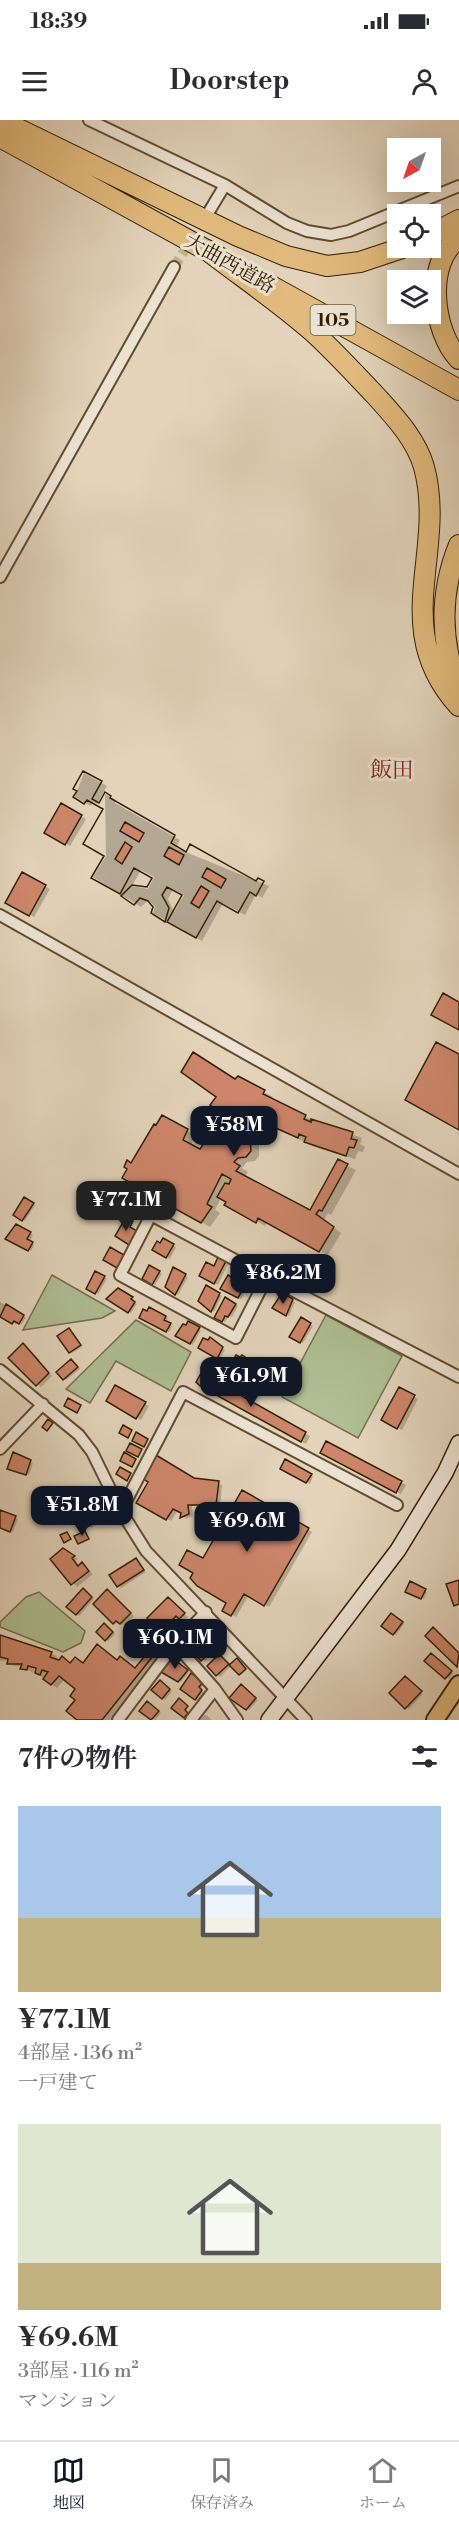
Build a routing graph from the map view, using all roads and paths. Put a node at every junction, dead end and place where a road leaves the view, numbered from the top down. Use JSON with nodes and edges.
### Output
{"nodes":[{"id":1,"x":0,"y":120,"type":"edge"},
{"id":2,"x":89,"y":120,"type":"edge"},
{"id":3,"x":0,"y":137,"type":"edge"},
{"id":4,"x":225,"y":185,"type":"junction"},
{"id":5,"x":459,"y":186,"type":"edge"},
{"id":6,"x":210,"y":210,"type":"tunnel mouth"},
{"id":7,"x":459,"y":220,"type":"edge"},
{"id":8,"x":441,"y":229,"type":"edge"},
{"id":9,"x":459,"y":238,"type":"edge"},
{"id":10,"x":207,"y":250,"type":"junction"},
{"id":11,"x":387,"y":253,"type":"edge"},
{"id":12,"x":174,"y":267,"type":"tunnel mouth"},
{"id":13,"x":459,"y":359,"type":"edge"},
{"id":14,"x":459,"y":390,"type":"edge"},
{"id":15,"x":459,"y":545,"type":"edge"},
{"id":16,"x":0,"y":578,"type":"edge"},
{"id":17,"x":459,"y":692,"type":"edge"},
{"id":18,"x":459,"y":706,"type":"edge"},
{"id":19,"x":0,"y":915,"type":"edge"},
{"id":20,"x":459,"y":1174,"type":"edge"},
{"id":21,"x":267,"y":1277,"type":"junction"},
{"id":22,"x":0,"y":1370,"type":"edge"},
{"id":23,"x":459,"y":1377,"type":"edge"},
{"id":24,"x":43,"y":1404,"type":"junction"},
{"id":25,"x":459,"y":1443,"type":"edge"},
{"id":26,"x":0,"y":1449,"type":"edge"},
{"id":27,"x":397,"y":1505,"type":"dead end"},
{"id":28,"x":121,"y":1511,"type":"junction"},
{"id":29,"x":206,"y":1612,"type":"junction"},
{"id":30,"x":175,"y":1644,"type":"junction"},
{"id":31,"x":459,"y":1684,"type":"edge"},
{"id":32,"x":215,"y":1689,"type":"junction"},
{"id":33,"x":287,"y":1698,"type":"junction"},
{"id":34,"x":118,"y":1720,"type":"edge"},
{"id":35,"x":191,"y":1720,"type":"edge"},
{"id":36,"x":237,"y":1720,"type":"edge"},
{"id":37,"x":269,"y":1720,"type":"edge"},
{"id":38,"x":306,"y":1720,"type":"edge"},
{"id":39,"x":435,"y":1720,"type":"edge"}],
"edges":[{"from":1,"to":11,"type":"highway"},
{"from":2,"to":4,"type":"street"},
{"from":3,"to":10,"type":"highway","name":"大曲西道路","number":"105"},
{"from":4,"to":5,"type":"street"},
{"from":4,"to":6,"type":"street"},
{"from":7,"to":8,"type":"highway"},
{"from":9,"to":13,"type":"highway"},
{"from":10,"to":14,"type":"highway","name":"大曲西道路","number":"105"},
{"from":10,"to":18,"type":"highway"},
{"from":12,"to":16,"type":"street"},
{"from":15,"to":17,"type":"highway"},
{"from":19,"to":20,"type":"street"},
{"from":21,"to":21,"type":"street"},
{"from":21,"to":23,"type":"street"},
{"from":22,"to":24,"type":"street"},
{"from":24,"to":26,"type":"street"},
{"from":24,"to":28,"type":"street"},
{"from":25,"to":33,"type":"street"},
{"from":27,"to":28,"type":"street"},
{"from":28,"to":29,"type":"street"},
{"from":29,"to":30,"type":"street"},
{"from":29,"to":33,"type":"street"},
{"from":30,"to":32,"type":"street"},
{"from":30,"to":34,"type":"street"},
{"from":31,"to":39,"type":"main road"},
{"from":32,"to":35,"type":"street"},
{"from":32,"to":36,"type":"street"},
{"from":33,"to":37,"type":"street"},
{"from":33,"to":38,"type":"street"}]}
